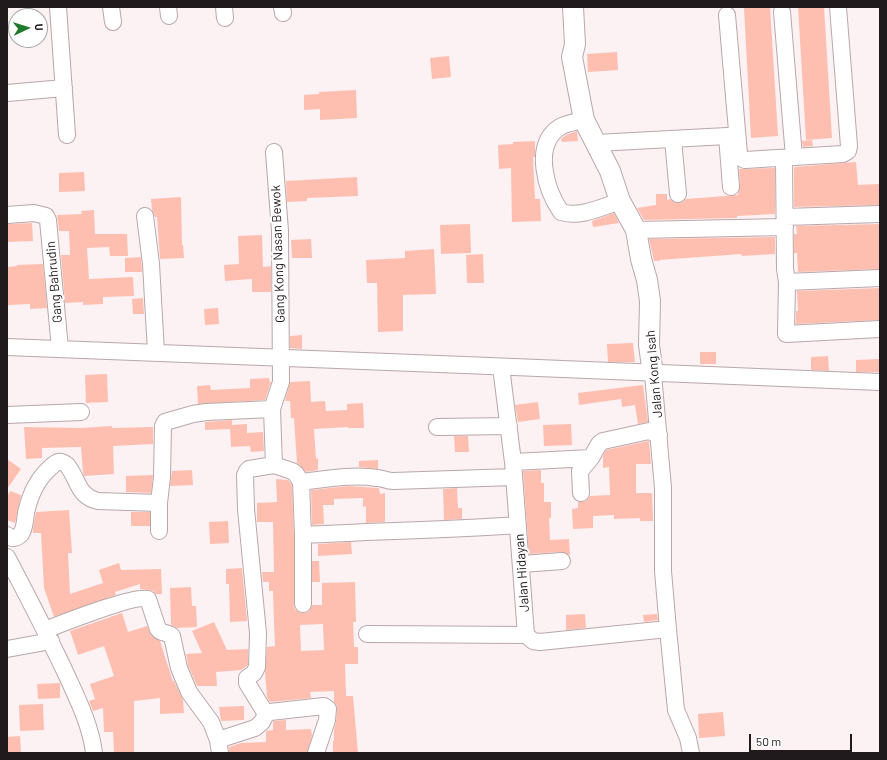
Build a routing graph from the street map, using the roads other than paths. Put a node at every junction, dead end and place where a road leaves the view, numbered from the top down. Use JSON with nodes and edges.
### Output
{"nodes":[{"id":1,"x":58,"y":7,"type":"edge"},
{"id":2,"x":573,"y":7,"type":"edge"},
{"id":3,"x":838,"y":7,"type":"edge"},
{"id":4,"x":782,"y":12,"type":"dead end"},
{"id":5,"x":727,"y":15,"type":"dead end"},
{"id":6,"x":64,"y":88,"type":"junction"},
{"id":7,"x":7,"y":93,"type":"edge"},
{"id":8,"x":584,"y":120,"type":"junction"},
{"id":9,"x":67,"y":135,"type":"dead end"},
{"id":10,"x":673,"y":139,"type":"junction"},
{"id":11,"x":596,"y":143,"type":"junction"},
{"id":12,"x":274,"y":152,"type":"dead end"},
{"id":13,"x":789,"y":158,"type":"junction"},
{"id":14,"x":731,"y":187,"type":"dead end"},
{"id":15,"x":678,"y":194,"type":"dead end"},
{"id":16,"x":620,"y":201,"type":"junction"},
{"id":17,"x":880,"y":214,"type":"edge"},
{"id":18,"x":7,"y":215,"type":"edge"},
{"id":19,"x":145,"y":216,"type":"dead end"},
{"id":20,"x":785,"y":222,"type":"junction"},
{"id":21,"x":636,"y":230,"type":"junction"},
{"id":22,"x":880,"y":278,"type":"edge"},
{"id":23,"x":787,"y":282,"type":"junction"},
{"id":24,"x":880,"y":329,"type":"edge"},
{"id":25,"x":7,"y":347,"type":"edge"},
{"id":26,"x":60,"y":349,"type":"junction"},
{"id":27,"x":156,"y":352,"type":"junction"},
{"id":28,"x":280,"y":357,"type":"junction"},
{"id":29,"x":502,"y":367,"type":"junction"},
{"id":30,"x":653,"y":374,"type":"junction"},
{"id":31,"x":880,"y":382,"type":"edge"},
{"id":32,"x":272,"y":410,"type":"junction"},
{"id":33,"x":81,"y":412,"type":"dead end"},
{"id":34,"x":7,"y":416,"type":"edge"},
{"id":35,"x":509,"y":426,"type":"junction"},
{"id":36,"x":437,"y":427,"type":"dead end"},
{"id":37,"x":659,"y":435,"type":"junction"},
{"id":38,"x":591,"y":458,"type":"junction"},
{"id":39,"x":274,"y":465,"type":"junction"},
{"id":40,"x":514,"y":469,"type":"junction"},
{"id":41,"x":301,"y":482,"type":"junction"},
{"id":42,"x":580,"y":493,"type":"dead end"},
{"id":43,"x":159,"y":503,"type":"junction"},
{"id":44,"x":518,"y":525,"type":"junction"},
{"id":45,"x":159,"y":531,"type":"dead end"},
{"id":46,"x":303,"y":534,"type":"junction"},
{"id":47,"x":7,"y":535,"type":"edge"},
{"id":48,"x":7,"y":557,"type":"edge"},
{"id":49,"x":562,"y":561,"type":"dead end"},
{"id":50,"x":522,"y":564,"type":"junction"},
{"id":51,"x":303,"y":604,"type":"dead end"},
{"id":52,"x":668,"y":629,"type":"junction"},
{"id":53,"x":367,"y":634,"type":"dead end"},
{"id":54,"x":526,"y":635,"type":"junction"},
{"id":55,"x":48,"y":636,"type":"junction"},
{"id":56,"x":7,"y":649,"type":"edge"},
{"id":57,"x":266,"y":714,"type":"junction"},
{"id":58,"x":219,"y":747,"type":"edge"},
{"id":59,"x":94,"y":753,"type":"edge"},
{"id":60,"x":316,"y":753,"type":"edge"},
{"id":61,"x":691,"y":753,"type":"edge"}],
"edges":[{"from":1,"to":6,"type":"street"},
{"from":2,"to":8,"type":"street","name":"Jalan Kong Isah"},
{"from":3,"to":13,"type":"street"},
{"from":4,"to":13,"type":"street"},
{"from":5,"to":13,"type":"street"},
{"from":6,"to":7,"type":"street"},
{"from":6,"to":9,"type":"street"},
{"from":8,"to":11,"type":"street","name":"Jalan Kong Isah"},
{"from":8,"to":16,"type":"street"},
{"from":10,"to":11,"type":"street"},
{"from":10,"to":14,"type":"street"},
{"from":10,"to":15,"type":"street"},
{"from":11,"to":16,"type":"street","name":"Jalan Kong Isah"},
{"from":12,"to":28,"type":"street","name":"Gang Kong Nasan Bewok"},
{"from":13,"to":20,"type":"street"},
{"from":16,"to":21,"type":"street","name":"Jalan Kong Isah"},
{"from":17,"to":20,"type":"street"},
{"from":18,"to":26,"type":"street","name":"Gang Bahrudin"},
{"from":19,"to":27,"type":"street"},
{"from":20,"to":21,"type":"street"},
{"from":20,"to":23,"type":"street"},
{"from":21,"to":30,"type":"street","name":"Jalan Kong Isah"},
{"from":22,"to":23,"type":"street"},
{"from":23,"to":24,"type":"street"},
{"from":25,"to":26,"type":"street"},
{"from":26,"to":27,"type":"street"},
{"from":27,"to":28,"type":"street"},
{"from":28,"to":29,"type":"street"},
{"from":28,"to":32,"type":"street","name":"Gang Kong Nasan Bewok"},
{"from":29,"to":30,"type":"street"},
{"from":29,"to":35,"type":"street","name":"Jalan Hidayan"},
{"from":30,"to":31,"type":"street"},
{"from":30,"to":37,"type":"street","name":"Jalan Kong Isah"},
{"from":32,"to":39,"type":"street","name":"Gang Kong Nasan Bewok"},
{"from":32,"to":43,"type":"street"},
{"from":33,"to":34,"type":"street"},
{"from":35,"to":36,"type":"street"},
{"from":35,"to":40,"type":"street","name":"Jalan Hidayan"},
{"from":37,"to":38,"type":"street"},
{"from":37,"to":52,"type":"street","name":"Jalan Kong Isah"},
{"from":38,"to":40,"type":"street"},
{"from":38,"to":42,"type":"street"},
{"from":39,"to":41,"type":"street"},
{"from":39,"to":57,"type":"street"},
{"from":40,"to":41,"type":"street"},
{"from":40,"to":44,"type":"street","name":"Jalan Hidayan"},
{"from":41,"to":46,"type":"street"},
{"from":43,"to":45,"type":"street"},
{"from":43,"to":47,"type":"street"},
{"from":44,"to":46,"type":"street"},
{"from":44,"to":50,"type":"street","name":"Jalan Hidayan"},
{"from":46,"to":51,"type":"street"},
{"from":48,"to":55,"type":"street"},
{"from":49,"to":50,"type":"street"},
{"from":50,"to":54,"type":"street","name":"Jalan Hidayan"},
{"from":52,"to":54,"type":"street"},
{"from":52,"to":61,"type":"street","name":"Jalan Kong Isah"},
{"from":53,"to":54,"type":"street"},
{"from":55,"to":56,"type":"street"},
{"from":55,"to":58,"type":"street"},
{"from":55,"to":59,"type":"street"},
{"from":57,"to":58,"type":"street"},
{"from":57,"to":60,"type":"street"}]}
